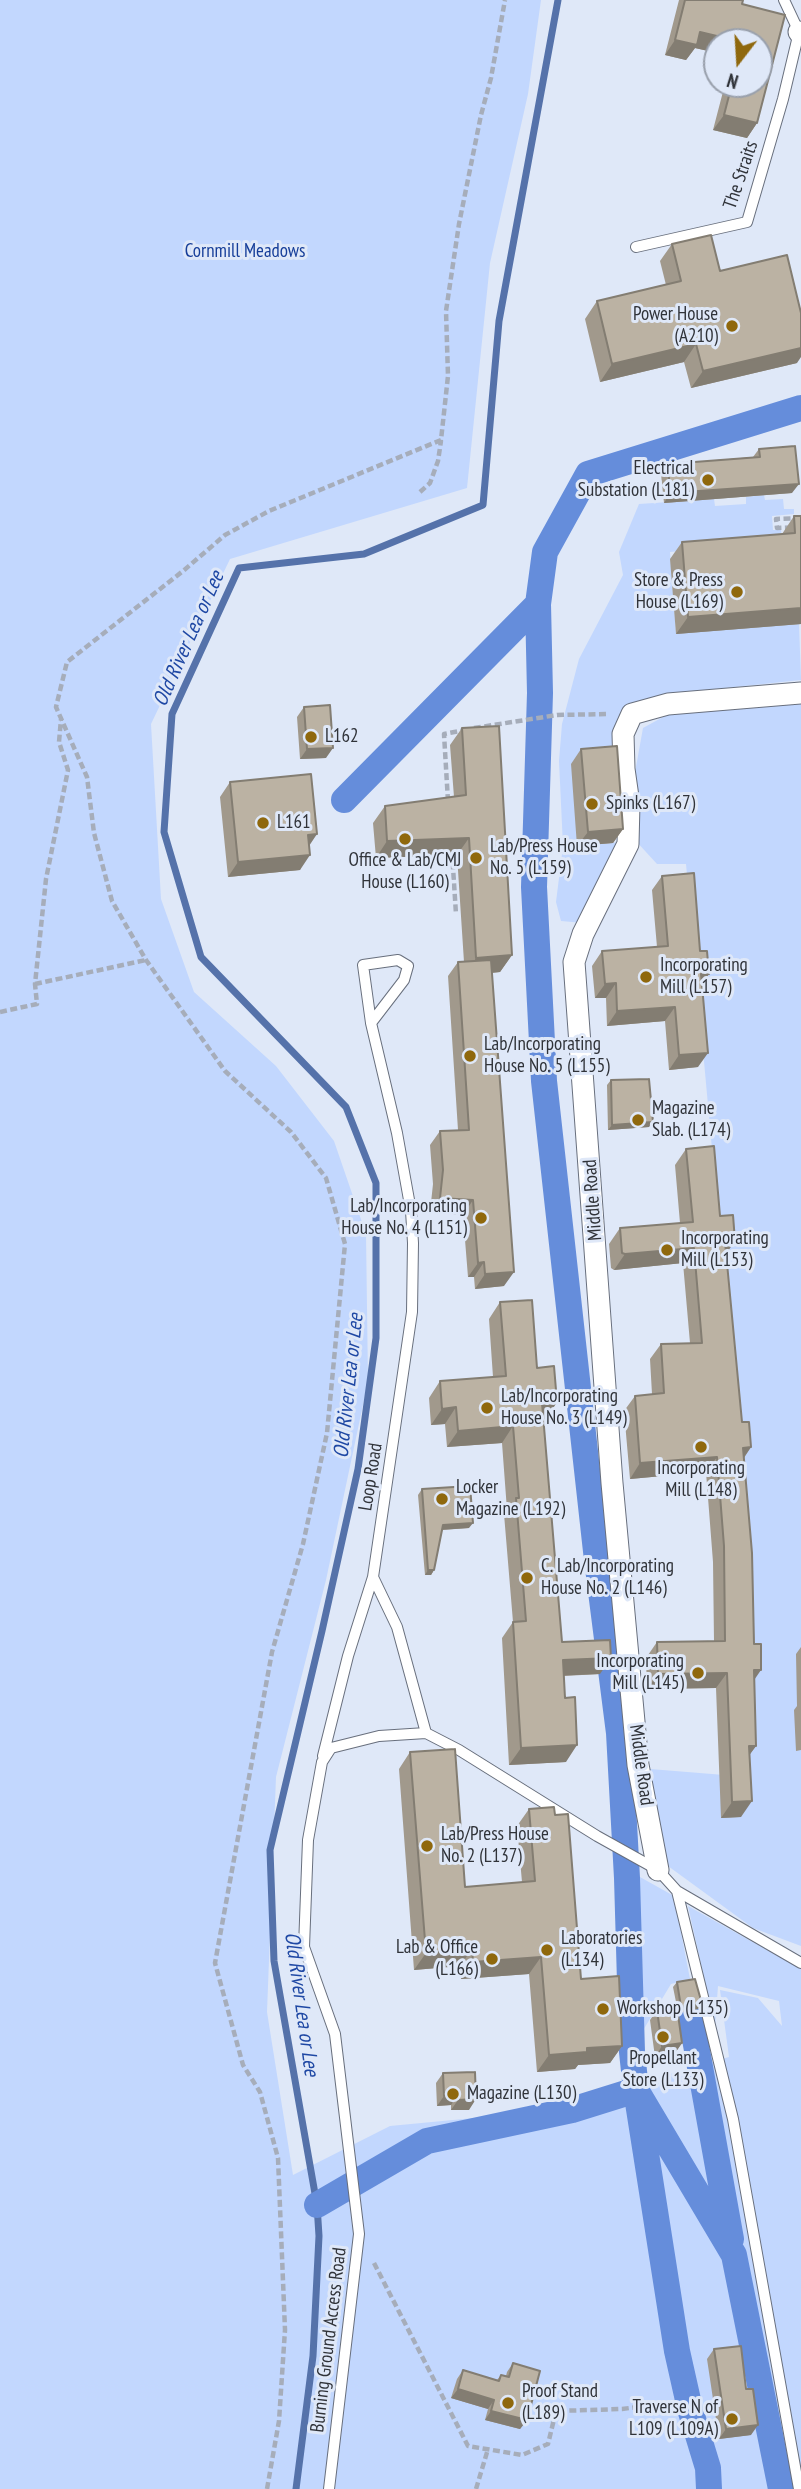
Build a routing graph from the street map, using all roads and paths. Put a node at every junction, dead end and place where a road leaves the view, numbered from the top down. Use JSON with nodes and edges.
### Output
{"nodes":[{"id":1,"x":505,"y":0,"type":"edge"},
{"id":2,"x":784,"y":0,"type":"edge"},
{"id":3,"x":800,"y":33,"type":"edge"},
{"id":4,"x":636,"y":247,"type":"dead end"},
{"id":5,"x":441,"y":440,"type":"junction"},
{"id":6,"x":420,"y":492,"type":"dead end"},
{"id":7,"x":801,"y":518,"type":"edge"},
{"id":8,"x":801,"y":527,"type":"edge"},
{"id":9,"x":801,"y":692,"type":"edge"},
{"id":10,"x":632,"y":714,"type":"junction"},
{"id":11,"x":61,"y":718,"type":"junction"},
{"id":12,"x":449,"y":803,"type":"edge"},
{"id":13,"x":451,"y":845,"type":"edge"},
{"id":14,"x":456,"y":914,"type":"dead end"},
{"id":15,"x":146,"y":960,"type":"junction"},
{"id":16,"x":35,"y":984,"type":"junction"},
{"id":17,"x":0,"y":1012,"type":"edge"},
{"id":18,"x":371,"y":1023,"type":"junction"},
{"id":19,"x":373,"y":1577,"type":"junction"},
{"id":20,"x":426,"y":1733,"type":"junction"},
{"id":21,"x":322,"y":1762,"type":"junction"},
{"id":22,"x":649,"y":1865,"type":"junction"},
{"id":23,"x":677,"y":1891,"type":"junction"},
{"id":24,"x":801,"y":1963,"type":"edge"},
{"id":25,"x":359,"y":2234,"type":"junction"},
{"id":26,"x":675,"y":2402,"type":"dead end"},
{"id":27,"x":488,"y":2449,"type":"junction"},
{"id":28,"x":267,"y":2489,"type":"edge"},
{"id":29,"x":329,"y":2489,"type":"edge"},
{"id":30,"x":475,"y":2489,"type":"edge"},
{"id":31,"x":799,"y":2489,"type":"edge"}],
"edges":[{"from":1,"to":5,"type":"path"},
{"from":2,"to":3,"type":"lane"},
{"from":3,"to":4,"type":"lane","name":"The Straits"},
{"from":5,"to":6,"type":"path"},
{"from":5,"to":11,"type":"path"},
{"from":7,"to":8,"type":"path"},
{"from":9,"to":10,"type":"street"},
{"from":10,"to":12,"type":"path"},
{"from":10,"to":22,"type":"street","name":"Middle Road"},
{"from":11,"to":15,"type":"path"},
{"from":11,"to":16,"type":"path"},
{"from":13,"to":14,"type":"path"},
{"from":15,"to":16,"type":"path"},
{"from":15,"to":28,"type":"path"},
{"from":16,"to":17,"type":"path"},
{"from":18,"to":18,"type":"lane","name":"Loop Road"},
{"from":18,"to":19,"type":"lane","name":"Loop Road"},
{"from":19,"to":20,"type":"lane"},
{"from":19,"to":21,"type":"lane","name":"Loop Road"},
{"from":20,"to":21,"type":"lane"},
{"from":20,"to":22,"type":"lane"},
{"from":21,"to":25,"type":"lane","name":"Burning Ground Access Road"},
{"from":22,"to":23,"type":"lane"},
{"from":23,"to":24,"type":"lane"},
{"from":23,"to":31,"type":"lane"},
{"from":25,"to":27,"type":"path"},
{"from":25,"to":29,"type":"lane","name":"Burning Ground Access Road"},
{"from":26,"to":27,"type":"path"},
{"from":27,"to":30,"type":"path"}]}
